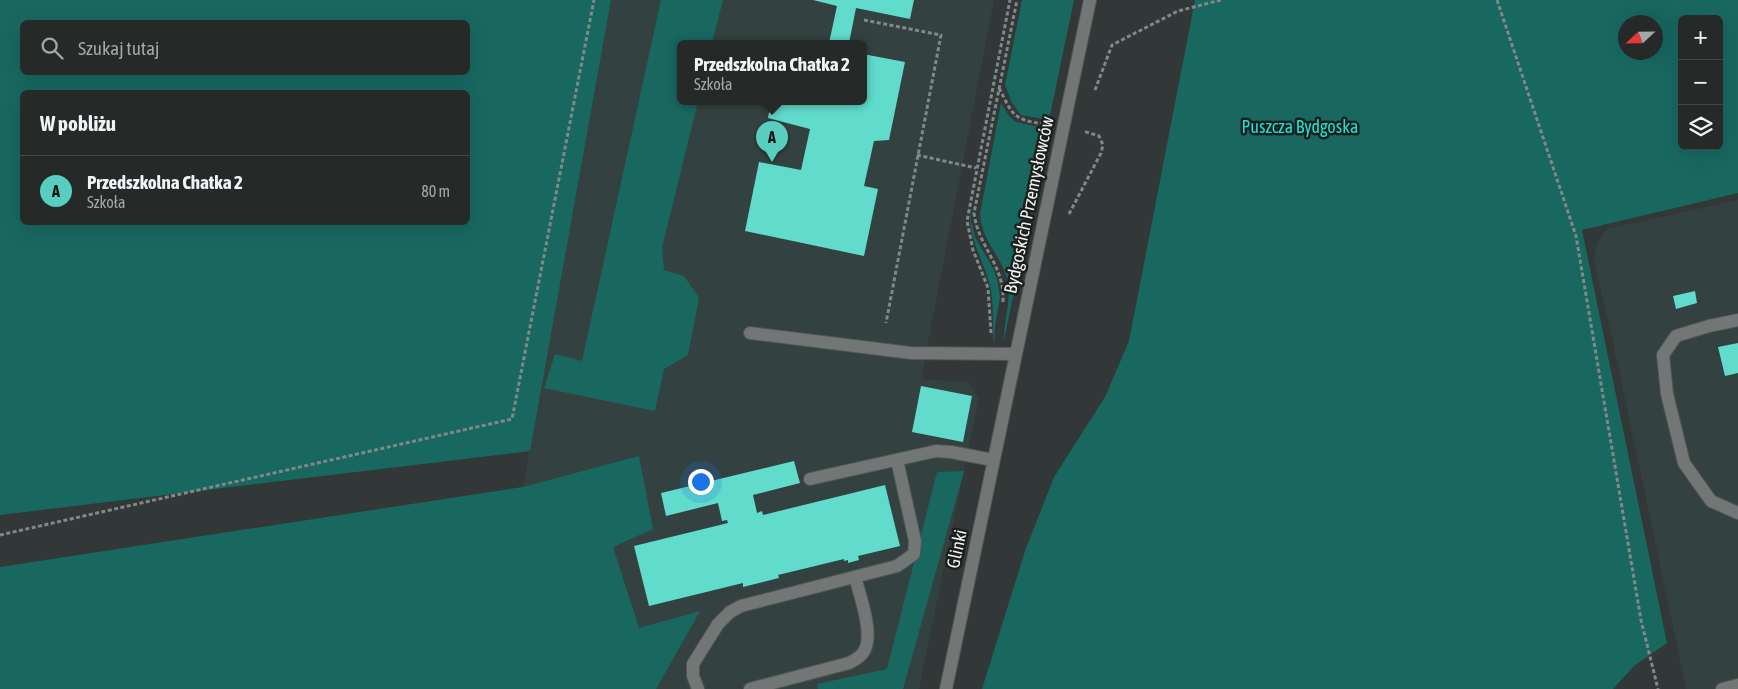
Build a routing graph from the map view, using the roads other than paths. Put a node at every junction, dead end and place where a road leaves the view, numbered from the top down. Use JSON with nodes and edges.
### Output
{"nodes":[{"id":1,"x":1090,"y":0,"type":"edge"},
{"id":2,"x":1738,"y":320,"type":"edge"},
{"id":3,"x":750,"y":333,"type":"dead end"},
{"id":4,"x":1016,"y":354,"type":"junction"},
{"id":5,"x":1002,"y":416,"type":"joint"},
{"id":6,"x":896,"y":460,"type":"junction"},
{"id":7,"x":993,"y":460,"type":"junction"},
{"id":8,"x":810,"y":479,"type":"dead end"},
{"id":9,"x":1738,"y":513,"type":"edge"},
{"id":10,"x":855,"y":577,"type":"junction"},
{"id":11,"x":1738,"y":685,"type":"edge"},
{"id":12,"x":696,"y":688,"type":"edge"},
{"id":13,"x":750,"y":689,"type":"edge"},
{"id":14,"x":946,"y":689,"type":"edge"},
{"id":15,"x":1722,"y":689,"type":"edge"}],
"edges":[{"from":1,"to":4,"type":"street","name":"Bydgoskich Przemysłowców"},
{"from":2,"to":9,"type":"street"},
{"from":3,"to":4,"type":"street"},
{"from":4,"to":5,"type":"street","name":"Bydgoskich Przemysłowców"},
{"from":5,"to":7,"type":"street","name":"Glinki"},
{"from":6,"to":7,"type":"street"},
{"from":6,"to":8,"type":"street"},
{"from":6,"to":10,"type":"street"},
{"from":7,"to":14,"type":"street","name":"Glinki"},
{"from":10,"to":12,"type":"street"},
{"from":10,"to":13,"type":"street"},
{"from":11,"to":15,"type":"street"}]}
